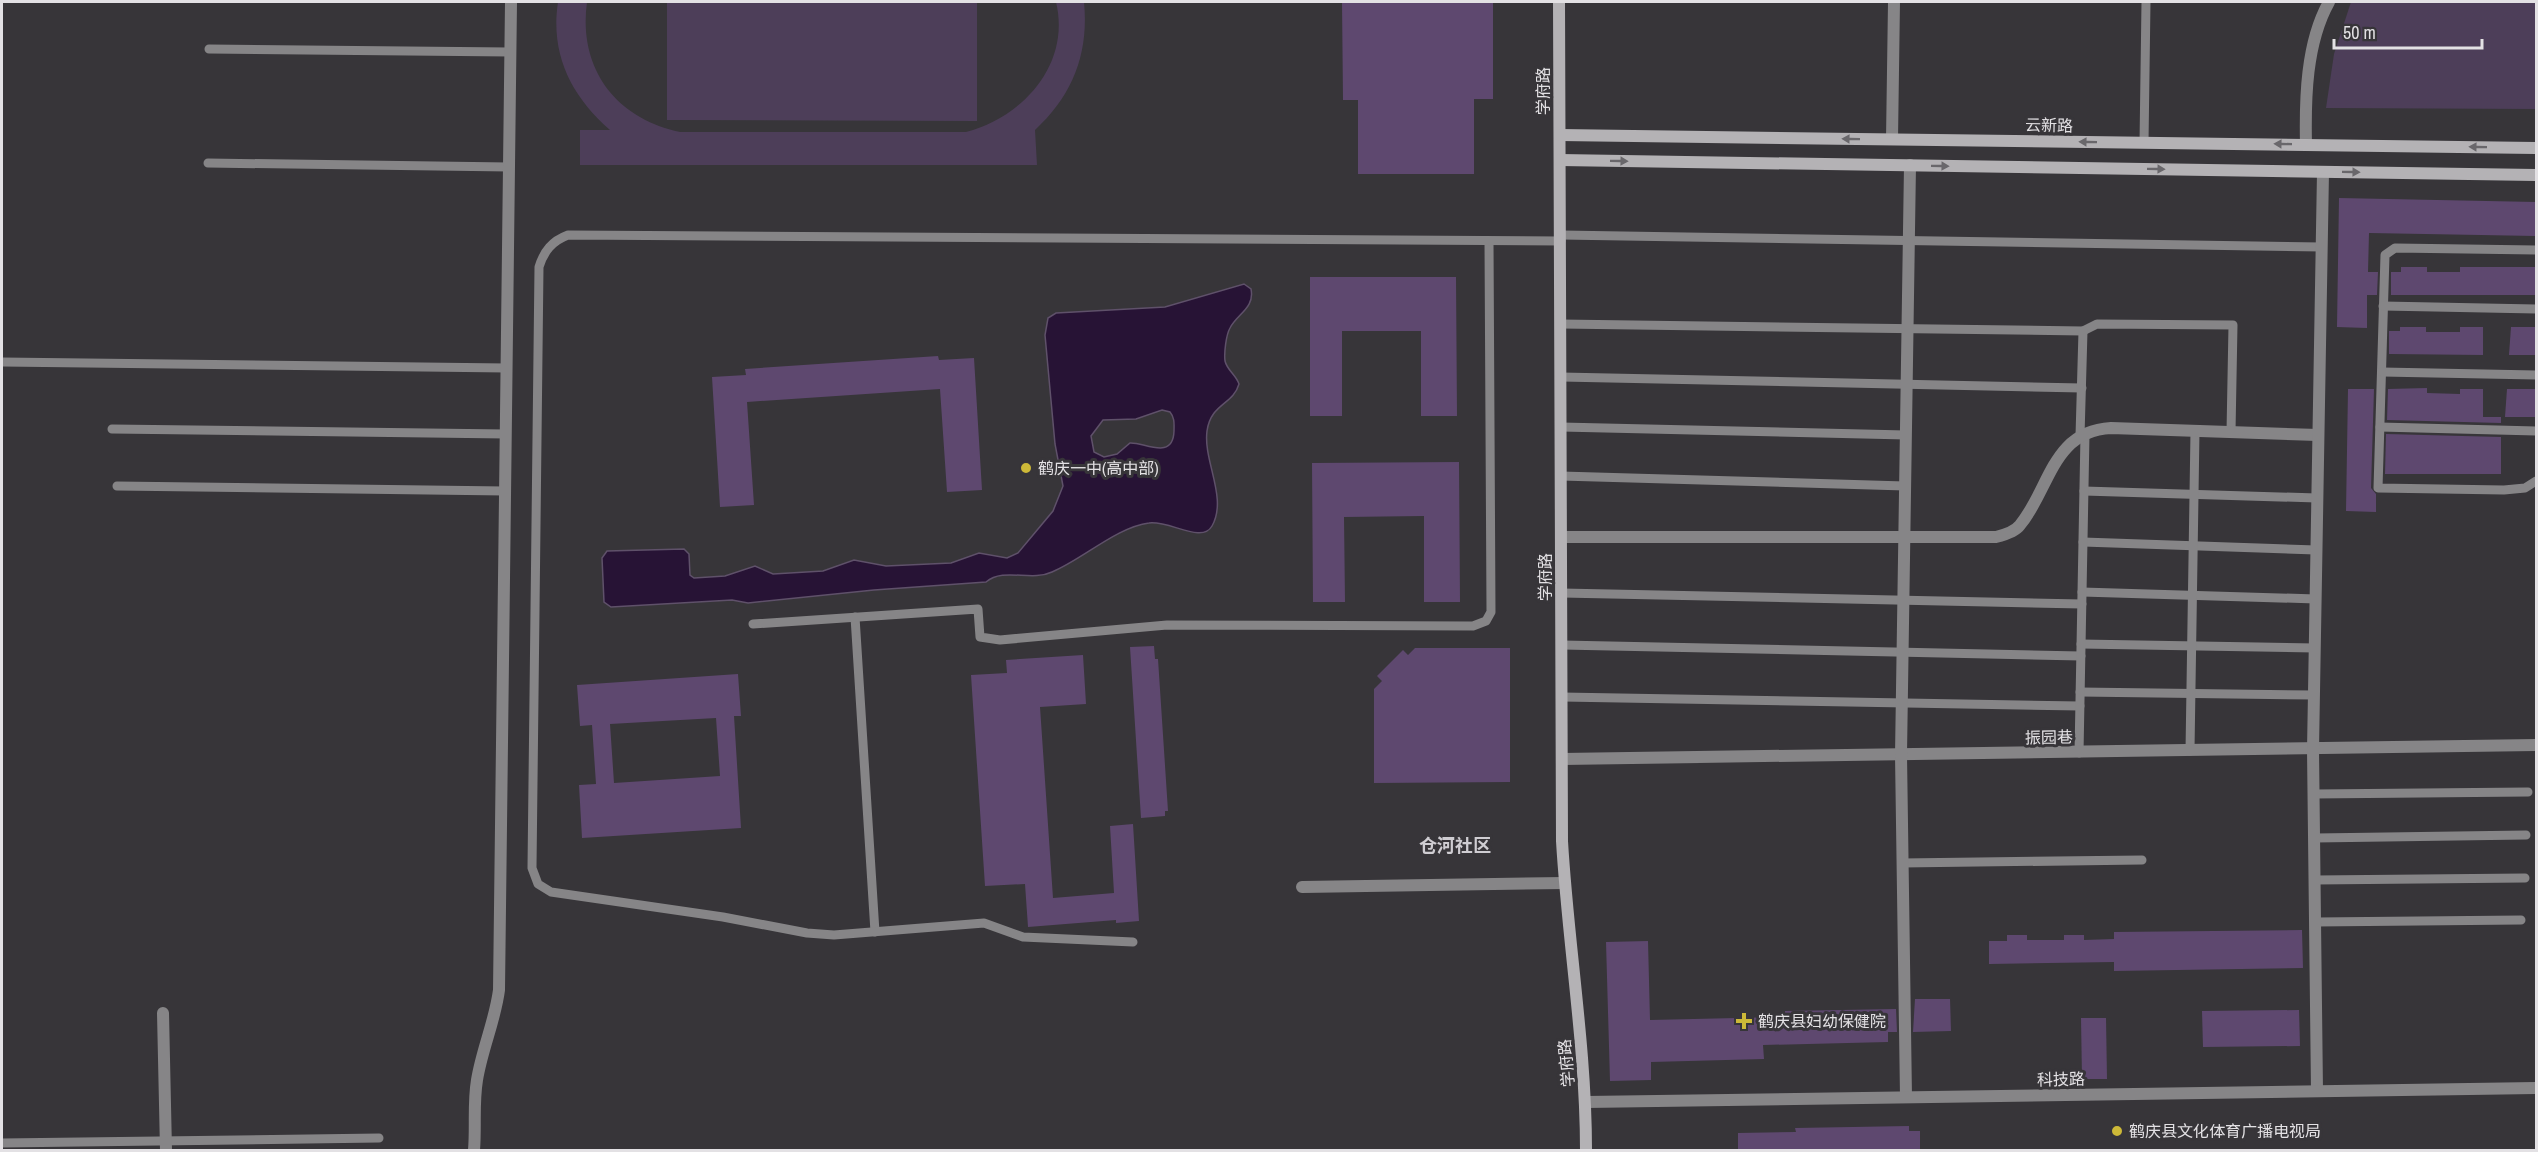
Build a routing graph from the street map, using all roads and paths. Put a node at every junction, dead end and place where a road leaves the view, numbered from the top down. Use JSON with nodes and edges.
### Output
{"nodes":[{"id":1,"x":511,"y":2,"type":"edge"},
{"id":2,"x":1559,"y":2,"type":"edge"},
{"id":3,"x":1894,"y":2,"type":"edge"},
{"id":4,"x":2146,"y":2,"type":"edge"},
{"id":5,"x":2329,"y":2,"type":"edge"},
{"id":6,"x":209,"y":49,"type":"dead end"},
{"id":7,"x":510,"y":52,"type":"junction"},
{"id":8,"x":1560,"y":135,"type":"junction"},
{"id":9,"x":1892,"y":139,"type":"junction"},
{"id":10,"x":2144,"y":143,"type":"junction"},
{"id":11,"x":2306,"y":145,"type":"junction"},
{"id":12,"x":2536,"y":148,"type":"edge"},
{"id":13,"x":1560,"y":160,"type":"junction"},
{"id":14,"x":208,"y":163,"type":"dead end"},
{"id":15,"x":1910,"y":165,"type":"junction"},
{"id":16,"x":509,"y":167,"type":"junction"},
{"id":17,"x":2323,"y":172,"type":"junction"},
{"id":18,"x":2536,"y":175,"type":"edge"},
{"id":19,"x":1561,"y":238,"type":"junction"},
{"id":20,"x":1489,"y":241,"type":"junction"},
{"id":21,"x":1909,"y":241,"type":"junction"},
{"id":22,"x":2322,"y":248,"type":"junction"},
{"id":23,"x":2536,"y":250,"type":"edge"},
{"id":24,"x":2383,"y":306,"type":"junction"},
{"id":25,"x":2536,"y":309,"type":"edge"},
{"id":26,"x":1561,"y":324,"type":"junction"},
{"id":27,"x":1907,"y":330,"type":"junction"},
{"id":28,"x":2083,"y":332,"type":"junction"},
{"id":29,"x":2,"y":362,"type":"edge"},
{"id":30,"x":507,"y":368,"type":"junction"},
{"id":31,"x":2382,"y":372,"type":"junction"},
{"id":32,"x":2536,"y":375,"type":"edge"},
{"id":33,"x":1561,"y":378,"type":"junction"},
{"id":34,"x":1907,"y":382,"type":"junction"},
{"id":35,"x":2082,"y":388,"type":"junction"},
{"id":36,"x":1561,"y":427,"type":"junction"},
{"id":37,"x":2380,"y":427,"type":"junction"},
{"id":38,"x":112,"y":429,"type":"dead end"},
{"id":39,"x":2195,"y":431,"type":"junction"},
{"id":40,"x":2536,"y":431,"type":"edge"},
{"id":41,"x":2231,"y":432,"type":"junction"},
{"id":42,"x":506,"y":434,"type":"junction"},
{"id":43,"x":1906,"y":435,"type":"junction"},
{"id":44,"x":2083,"y":435,"type":"junction"},
{"id":45,"x":2318,"y":435,"type":"junction"},
{"id":46,"x":1561,"y":476,"type":"junction"},
{"id":47,"x":2536,"y":481,"type":"edge"},
{"id":48,"x":117,"y":486,"type":"dead end"},
{"id":49,"x":1905,"y":486,"type":"junction"},
{"id":50,"x":505,"y":491,"type":"junction"},
{"id":51,"x":2084,"y":491,"type":"junction"},
{"id":52,"x":2194,"y":494,"type":"junction"},
{"id":53,"x":2317,"y":498,"type":"junction"},
{"id":54,"x":1562,"y":537,"type":"junction"},
{"id":55,"x":1904,"y":538,"type":"junction"},
{"id":56,"x":2083,"y":542,"type":"junction"},
{"id":57,"x":2193,"y":545,"type":"junction"},
{"id":58,"x":2316,"y":550,"type":"junction"},
{"id":59,"x":2082,"y":592,"type":"junction"},
{"id":60,"x":1562,"y":593,"type":"junction"},
{"id":61,"x":2192,"y":595,"type":"junction"},
{"id":62,"x":2316,"y":599,"type":"junction"},
{"id":63,"x":1903,"y":600,"type":"junction"},
{"id":64,"x":2082,"y":604,"type":"junction"},
{"id":65,"x":855,"y":617,"type":"junction"},
{"id":66,"x":753,"y":624,"type":"dead end"},
{"id":67,"x":2081,"y":644,"type":"junction"},
{"id":68,"x":1562,"y":645,"type":"junction"},
{"id":69,"x":2191,"y":646,"type":"junction"},
{"id":70,"x":2315,"y":648,"type":"junction"},
{"id":71,"x":1902,"y":651,"type":"junction"},
{"id":72,"x":2081,"y":656,"type":"junction"},
{"id":73,"x":2080,"y":692,"type":"junction"},
{"id":74,"x":2191,"y":693,"type":"junction"},
{"id":75,"x":2314,"y":695,"type":"junction"},
{"id":76,"x":1562,"y":697,"type":"junction"},
{"id":77,"x":1902,"y":703,"type":"junction"},
{"id":78,"x":2080,"y":706,"type":"junction"},
{"id":79,"x":2536,"y":745,"type":"edge"},
{"id":80,"x":2313,"y":750,"type":"junction"},
{"id":81,"x":2190,"y":751,"type":"junction"},
{"id":82,"x":2079,"y":753,"type":"junction"},
{"id":83,"x":1901,"y":755,"type":"junction"},
{"id":84,"x":1562,"y":759,"type":"junction"},
{"id":85,"x":2528,"y":792,"type":"dead end"},
{"id":86,"x":2314,"y":794,"type":"junction"},
{"id":87,"x":2526,"y":835,"type":"dead end"},
{"id":88,"x":2315,"y":838,"type":"junction"},
{"id":89,"x":2142,"y":860,"type":"dead end"},
{"id":90,"x":1902,"y":863,"type":"junction"},
{"id":91,"x":2525,"y":878,"type":"dead end"},
{"id":92,"x":2315,"y":880,"type":"junction"},
{"id":93,"x":1565,"y":884,"type":"junction"},
{"id":94,"x":1302,"y":887,"type":"dead end"},
{"id":95,"x":2520,"y":920,"type":"dead end"},
{"id":96,"x":2316,"y":922,"type":"junction"},
{"id":97,"x":875,"y":932,"type":"junction"},
{"id":98,"x":1133,"y":942,"type":"dead end"},
{"id":99,"x":163,"y":1013,"type":"dead end"},
{"id":100,"x":2536,"y":1088,"type":"edge"},
{"id":101,"x":2317,"y":1091,"type":"junction"},
{"id":102,"x":1906,"y":1097,"type":"junction"},
{"id":103,"x":1586,"y":1102,"type":"junction"},
{"id":104,"x":379,"y":1138,"type":"dead end"},
{"id":105,"x":2,"y":1143,"type":"edge"},
{"id":106,"x":166,"y":1146,"type":"edge"},
{"id":107,"x":474,"y":1150,"type":"edge"},
{"id":108,"x":1586,"y":1150,"type":"edge"}],
"edges":[{"from":1,"to":7,"type":"street"},
{"from":2,"to":8,"type":"street","name":"学府路"},
{"from":3,"to":9,"type":"street"},
{"from":4,"to":10,"type":"lane"},
{"from":5,"to":11,"type":"street"},
{"from":6,"to":7,"type":"lane"},
{"from":7,"to":16,"type":"street"},
{"from":9,"to":8,"type":"street","name":"云新路","one_way":true},
{"from":8,"to":13,"type":"street","name":"学府路"},
{"from":10,"to":9,"type":"street","name":"云新路","one_way":true},
{"from":11,"to":10,"type":"street","name":"云新路","one_way":true},
{"from":12,"to":11,"type":"street","name":"云新路","one_way":true},
{"from":13,"to":15,"type":"street","one_way":true},
{"from":13,"to":19,"type":"street","name":"学府路"},
{"from":14,"to":16,"type":"lane"},
{"from":15,"to":17,"type":"street","one_way":true},
{"from":15,"to":21,"type":"street"},
{"from":16,"to":30,"type":"street"},
{"from":17,"to":18,"type":"street","one_way":true},
{"from":17,"to":22,"type":"street"},
{"from":19,"to":20,"type":"lane"},
{"from":19,"to":21,"type":"lane"},
{"from":19,"to":26,"type":"street","name":"学府路"},
{"from":20,"to":65,"type":"lane"},
{"from":20,"to":97,"type":"lane"},
{"from":21,"to":22,"type":"lane"},
{"from":21,"to":27,"type":"street"},
{"from":22,"to":45,"type":"street"},
{"from":23,"to":24,"type":"lane"},
{"from":24,"to":25,"type":"lane"},
{"from":24,"to":31,"type":"lane"},
{"from":26,"to":27,"type":"lane"},
{"from":26,"to":33,"type":"street","name":"学府路"},
{"from":27,"to":28,"type":"lane"},
{"from":27,"to":34,"type":"street"},
{"from":28,"to":35,"type":"lane"},
{"from":28,"to":41,"type":"lane"},
{"from":29,"to":30,"type":"lane"},
{"from":30,"to":42,"type":"street"},
{"from":31,"to":32,"type":"lane"},
{"from":31,"to":37,"type":"lane"},
{"from":33,"to":34,"type":"lane"},
{"from":33,"to":36,"type":"street","name":"学府路"},
{"from":34,"to":35,"type":"lane"},
{"from":34,"to":43,"type":"street"},
{"from":35,"to":44,"type":"lane"},
{"from":36,"to":43,"type":"lane"},
{"from":36,"to":46,"type":"street","name":"学府路"},
{"from":37,"to":40,"type":"lane"},
{"from":37,"to":47,"type":"lane"},
{"from":38,"to":42,"type":"lane"},
{"from":39,"to":41,"type":"street"},
{"from":39,"to":44,"type":"street"},
{"from":39,"to":52,"type":"lane"},
{"from":41,"to":45,"type":"street"},
{"from":42,"to":50,"type":"street"},
{"from":43,"to":49,"type":"street"},
{"from":44,"to":51,"type":"lane"},
{"from":44,"to":55,"type":"street"},
{"from":45,"to":53,"type":"street"},
{"from":46,"to":49,"type":"lane"},
{"from":46,"to":54,"type":"street","name":"学府路"},
{"from":48,"to":50,"type":"lane"},
{"from":49,"to":55,"type":"street"},
{"from":50,"to":107,"type":"street"},
{"from":51,"to":52,"type":"lane"},
{"from":51,"to":56,"type":"lane"},
{"from":52,"to":53,"type":"lane"},
{"from":52,"to":57,"type":"lane"},
{"from":53,"to":58,"type":"street"},
{"from":54,"to":55,"type":"street"},
{"from":54,"to":60,"type":"street","name":"学府路"},
{"from":55,"to":63,"type":"street"},
{"from":56,"to":57,"type":"lane"},
{"from":56,"to":59,"type":"lane"},
{"from":57,"to":58,"type":"lane"},
{"from":57,"to":61,"type":"lane"},
{"from":58,"to":62,"type":"street"},
{"from":59,"to":61,"type":"lane"},
{"from":59,"to":64,"type":"lane"},
{"from":60,"to":63,"type":"lane"},
{"from":60,"to":68,"type":"street","name":"学府路"},
{"from":61,"to":62,"type":"lane"},
{"from":61,"to":69,"type":"lane"},
{"from":62,"to":70,"type":"street"},
{"from":63,"to":64,"type":"lane"},
{"from":63,"to":71,"type":"street"},
{"from":64,"to":67,"type":"lane"},
{"from":65,"to":66,"type":"lane"},
{"from":65,"to":97,"type":"lane"},
{"from":67,"to":69,"type":"lane"},
{"from":67,"to":72,"type":"lane"},
{"from":68,"to":71,"type":"lane"},
{"from":68,"to":76,"type":"street","name":"学府路"},
{"from":69,"to":70,"type":"lane"},
{"from":69,"to":74,"type":"lane"},
{"from":70,"to":75,"type":"street"},
{"from":71,"to":72,"type":"lane"},
{"from":71,"to":77,"type":"street"},
{"from":72,"to":73,"type":"lane"},
{"from":73,"to":74,"type":"lane"},
{"from":73,"to":78,"type":"lane"},
{"from":74,"to":75,"type":"lane"},
{"from":74,"to":81,"type":"lane"},
{"from":75,"to":80,"type":"street"},
{"from":76,"to":77,"type":"lane"},
{"from":76,"to":84,"type":"street","name":"学府路"},
{"from":77,"to":78,"type":"lane"},
{"from":77,"to":83,"type":"street"},
{"from":78,"to":82,"type":"lane"},
{"from":79,"to":80,"type":"street","name":"振园巷"},
{"from":80,"to":81,"type":"street","name":"振园巷"},
{"from":80,"to":86,"type":"street"},
{"from":81,"to":82,"type":"street","name":"振园巷"},
{"from":82,"to":83,"type":"street","name":"振园巷"},
{"from":83,"to":84,"type":"street","name":"振园巷"},
{"from":83,"to":90,"type":"street"},
{"from":84,"to":93,"type":"street","name":"学府路"},
{"from":85,"to":86,"type":"lane"},
{"from":86,"to":88,"type":"street"},
{"from":87,"to":88,"type":"lane"},
{"from":88,"to":92,"type":"street"},
{"from":89,"to":90,"type":"lane"},
{"from":90,"to":102,"type":"street"},
{"from":91,"to":92,"type":"lane"},
{"from":92,"to":96,"type":"street"},
{"from":93,"to":94,"type":"street"},
{"from":93,"to":103,"type":"street","name":"学府路"},
{"from":95,"to":96,"type":"lane"},
{"from":96,"to":101,"type":"street"},
{"from":97,"to":98,"type":"lane"},
{"from":99,"to":106,"type":"street"},
{"from":100,"to":101,"type":"street","name":"科技路"},
{"from":101,"to":102,"type":"street","name":"科技路"},
{"from":102,"to":103,"type":"street","name":"科技路"},
{"from":103,"to":108,"type":"street","name":"学府路"},
{"from":104,"to":106,"type":"lane"},
{"from":105,"to":106,"type":"lane"}]}
